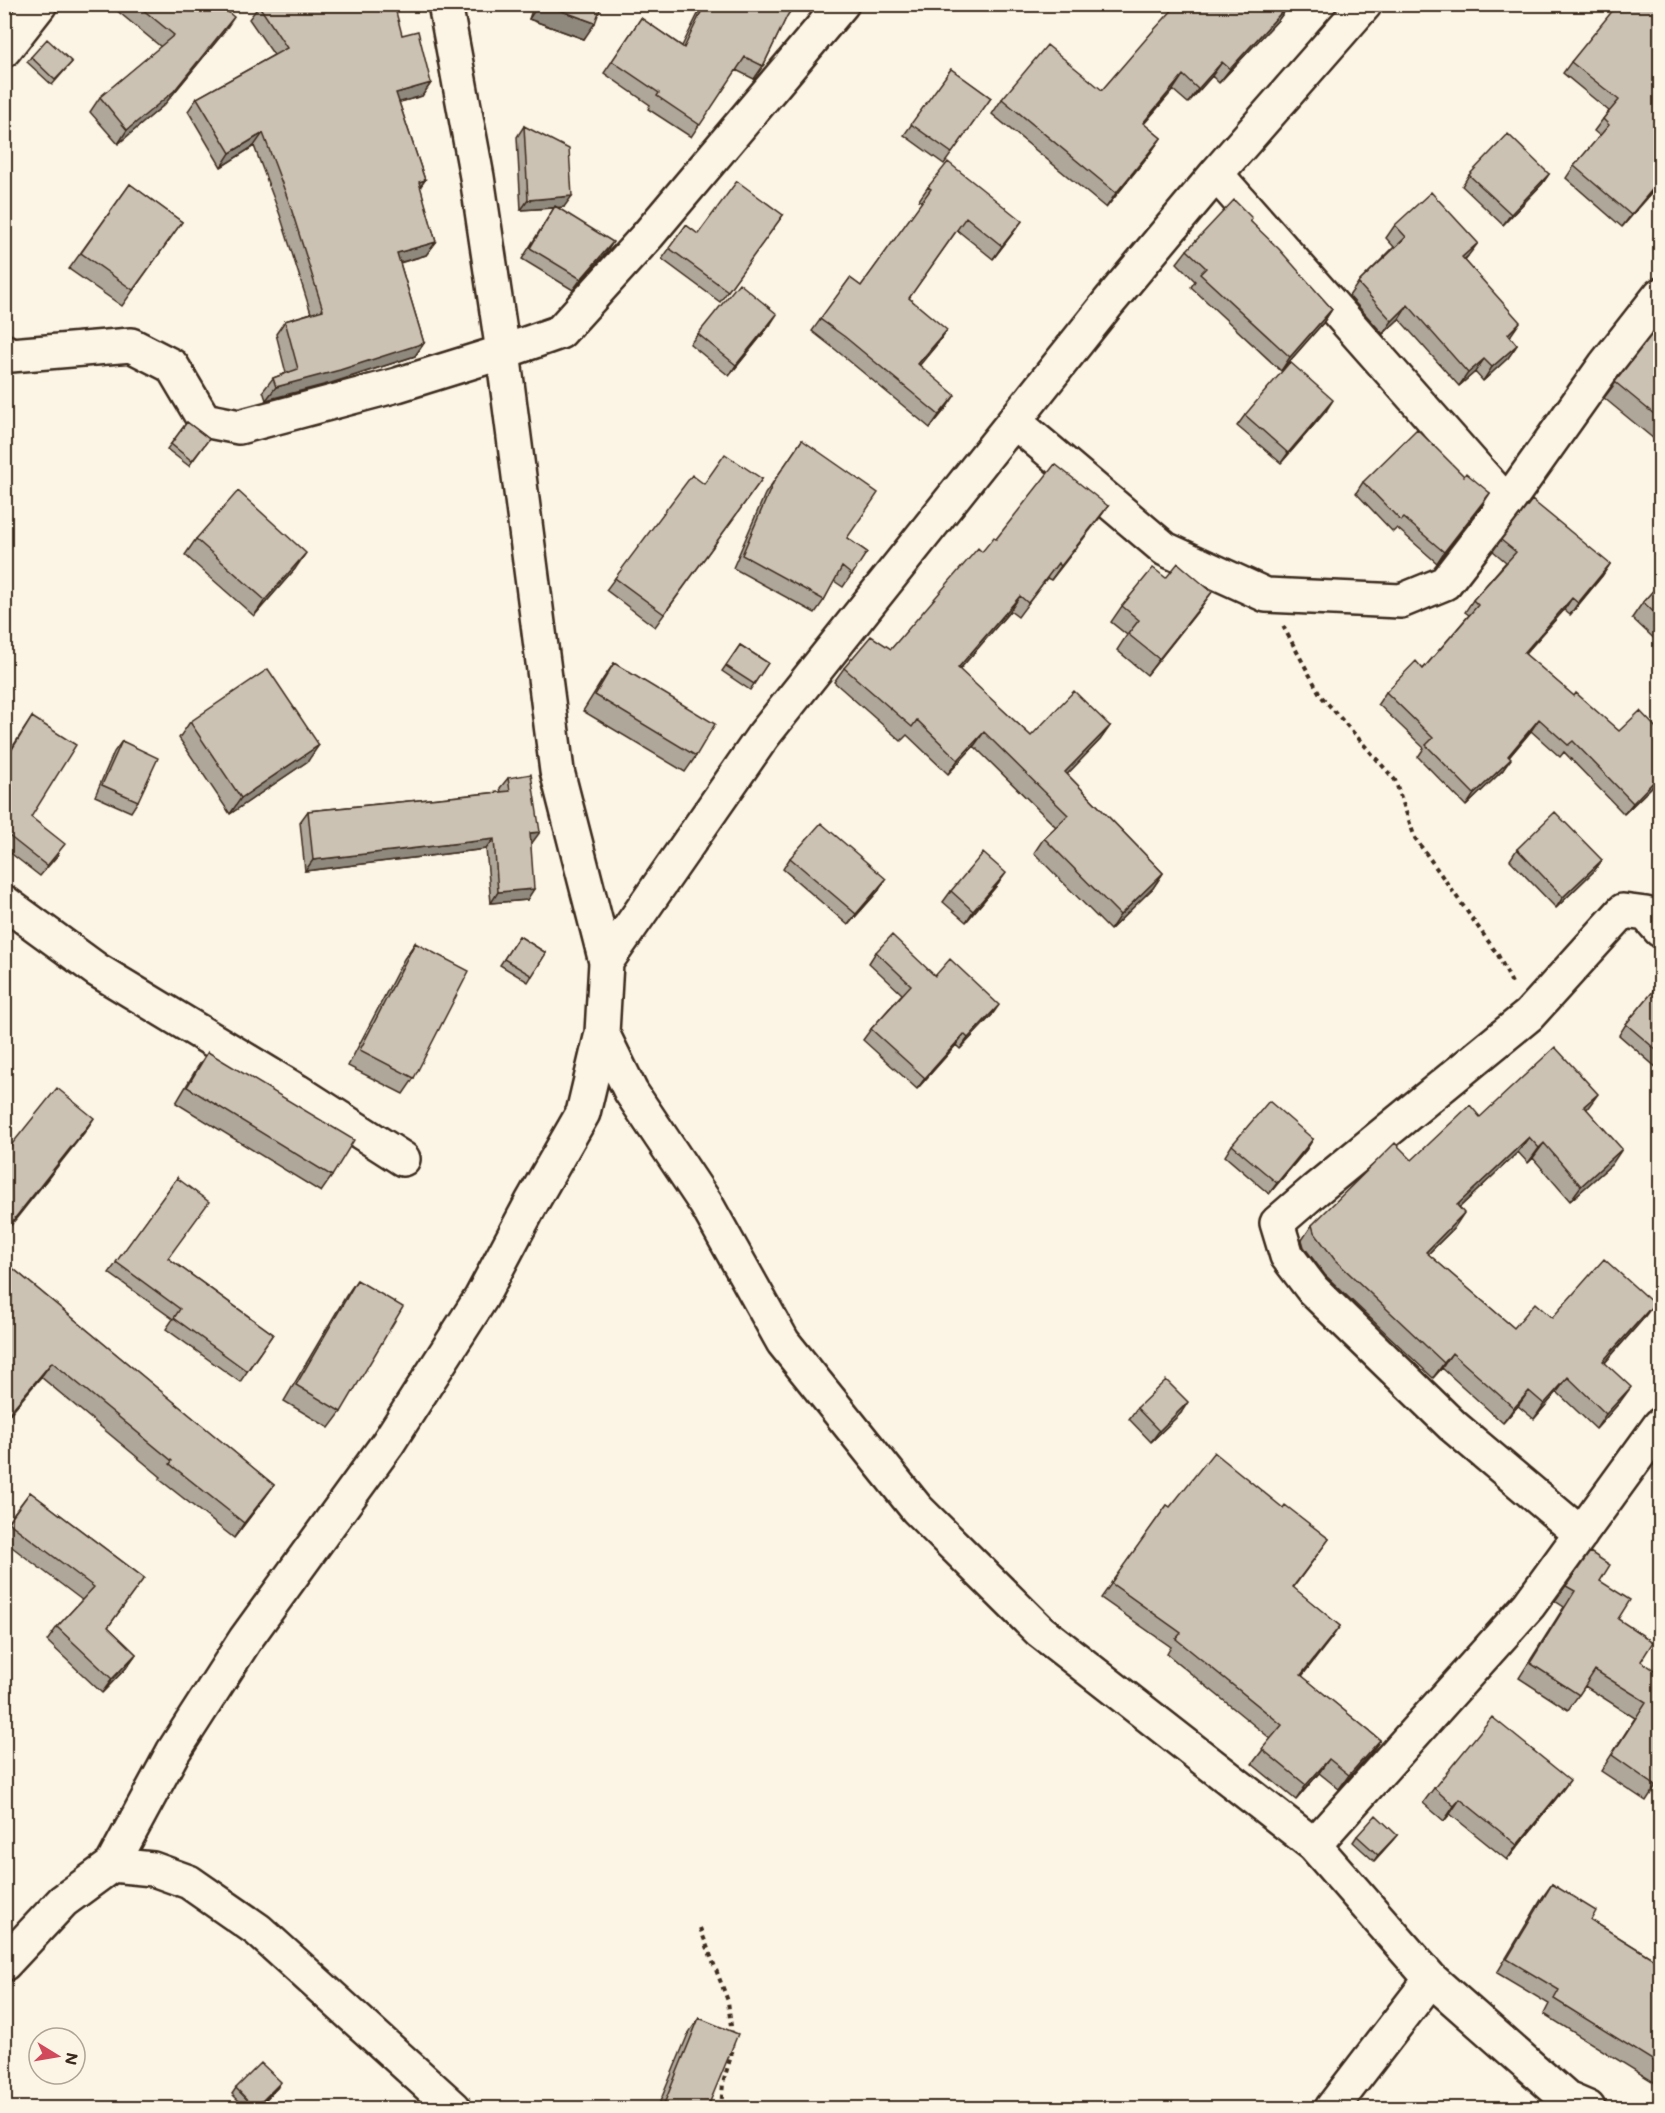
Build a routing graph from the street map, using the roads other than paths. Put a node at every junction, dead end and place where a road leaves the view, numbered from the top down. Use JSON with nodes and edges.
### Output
{"nodes":[{"id":1,"x":40,"y":4,"type":"edge"},
{"id":2,"x":445,"y":4,"type":"edge"},
{"id":3,"x":842,"y":4,"type":"edge"},
{"id":4,"x":1365,"y":4,"type":"edge"},
{"id":5,"x":4,"y":50,"type":"edge"},
{"id":6,"x":1216,"y":174,"type":"junction"},
{"id":7,"x":1660,"y":296,"type":"edge"},
{"id":8,"x":4,"y":351,"type":"edge"},
{"id":9,"x":503,"y":352,"type":"junction"},
{"id":10,"x":1014,"y":421,"type":"junction"},
{"id":11,"x":1508,"y":503,"type":"junction"},
{"id":12,"x":4,"y":902,"type":"edge"},
{"id":13,"x":1660,"y":930,"type":"edge"},
{"id":14,"x":606,"y":962,"type":"junction"},
{"id":15,"x":602,"y":1033,"type":"junction"},
{"id":16,"x":403,"y":1159,"type":"dead end"},
{"id":17,"x":1660,"y":1425,"type":"edge"},
{"id":18,"x":1581,"y":1534,"type":"junction"},
{"id":19,"x":1314,"y":1845,"type":"junction"},
{"id":20,"x":112,"y":1865,"type":"junction"},
{"id":21,"x":4,"y":1964,"type":"edge"},
{"id":22,"x":1431,"y":1979,"type":"junction"},
{"id":23,"x":438,"y":2103,"type":"edge"},
{"id":24,"x":1332,"y":2109,"type":"edge"},
{"id":25,"x":1588,"y":2109,"type":"edge"}],
"edges":[{"from":1,"to":5,"type":"street"},
{"from":2,"to":9,"type":"street"},
{"from":3,"to":9,"type":"street"},
{"from":4,"to":6,"type":"street"},
{"from":6,"to":10,"type":"street"},
{"from":6,"to":11,"type":"street"},
{"from":7,"to":11,"type":"street"},
{"from":8,"to":9,"type":"street"},
{"from":9,"to":14,"type":"street"},
{"from":10,"to":11,"type":"street"},
{"from":10,"to":14,"type":"street"},
{"from":12,"to":16,"type":"street"},
{"from":13,"to":18,"type":"street"},
{"from":14,"to":15,"type":"street"},
{"from":15,"to":19,"type":"street"},
{"from":15,"to":20,"type":"street"},
{"from":17,"to":18,"type":"street"},
{"from":18,"to":19,"type":"street"},
{"from":19,"to":22,"type":"street"},
{"from":20,"to":21,"type":"street"},
{"from":20,"to":23,"type":"street"},
{"from":22,"to":24,"type":"street"},
{"from":22,"to":25,"type":"street"}]}
